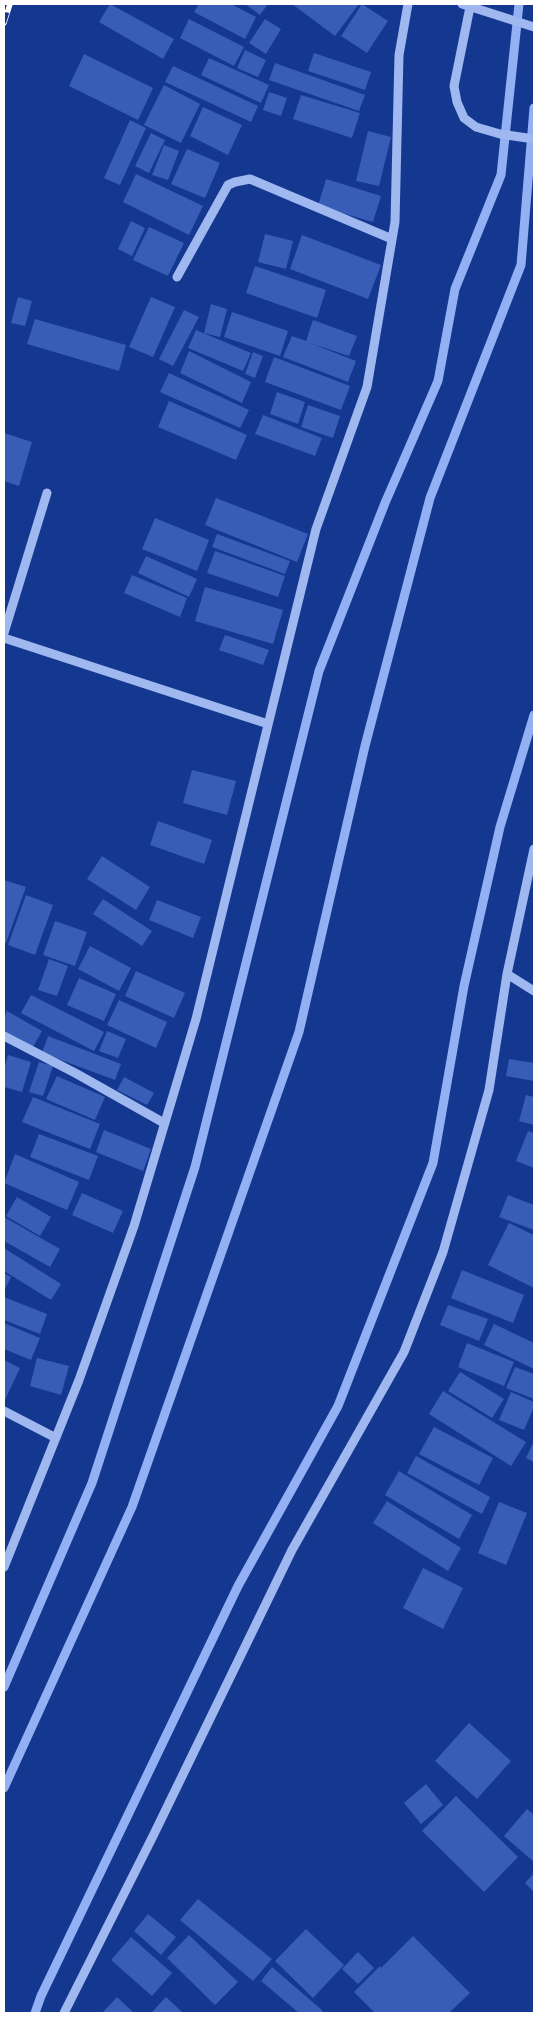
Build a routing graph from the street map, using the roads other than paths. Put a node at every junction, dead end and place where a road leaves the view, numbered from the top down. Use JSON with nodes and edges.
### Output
{"nodes":[{"id":1,"x":408,"y":4,"type":"edge"},
{"id":2,"x":466,"y":5,"type":"edge"},
{"id":3,"x":534,"y":26,"type":"edge"},
{"id":4,"x":534,"y":138,"type":"edge"},
{"id":5,"x":392,"y":239,"type":"junction"},
{"id":6,"x":177,"y":277,"type":"dead end"},
{"id":7,"x":47,"y":493,"type":"dead end"},
{"id":8,"x":4,"y":633,"type":"edge"},
{"id":9,"x":4,"y":638,"type":"edge"},
{"id":10,"x":268,"y":724,"type":"junction"},
{"id":11,"x":534,"y":849,"type":"edge"},
{"id":12,"x":507,"y":974,"type":"junction"},
{"id":13,"x":534,"y":991,"type":"edge"},
{"id":14,"x":4,"y":1036,"type":"edge"},
{"id":15,"x":164,"y":1123,"type":"junction"},
{"id":16,"x":4,"y":1411,"type":"edge"},
{"id":17,"x":56,"y":1438,"type":"junction"},
{"id":18,"x":4,"y":1567,"type":"edge"},
{"id":19,"x":64,"y":2013,"type":"edge"}],
"edges":[{"from":1,"to":5,"type":"street"},
{"from":2,"to":3,"type":"street"},
{"from":2,"to":4,"type":"street"},
{"from":5,"to":6,"type":"street"},
{"from":5,"to":10,"type":"street"},
{"from":7,"to":8,"type":"street"},
{"from":9,"to":10,"type":"street"},
{"from":10,"to":15,"type":"street"},
{"from":11,"to":12,"type":"street"},
{"from":12,"to":13,"type":"street"},
{"from":12,"to":19,"type":"street"},
{"from":14,"to":15,"type":"street"},
{"from":15,"to":17,"type":"street"},
{"from":16,"to":17,"type":"street"},
{"from":17,"to":18,"type":"street"}]}
